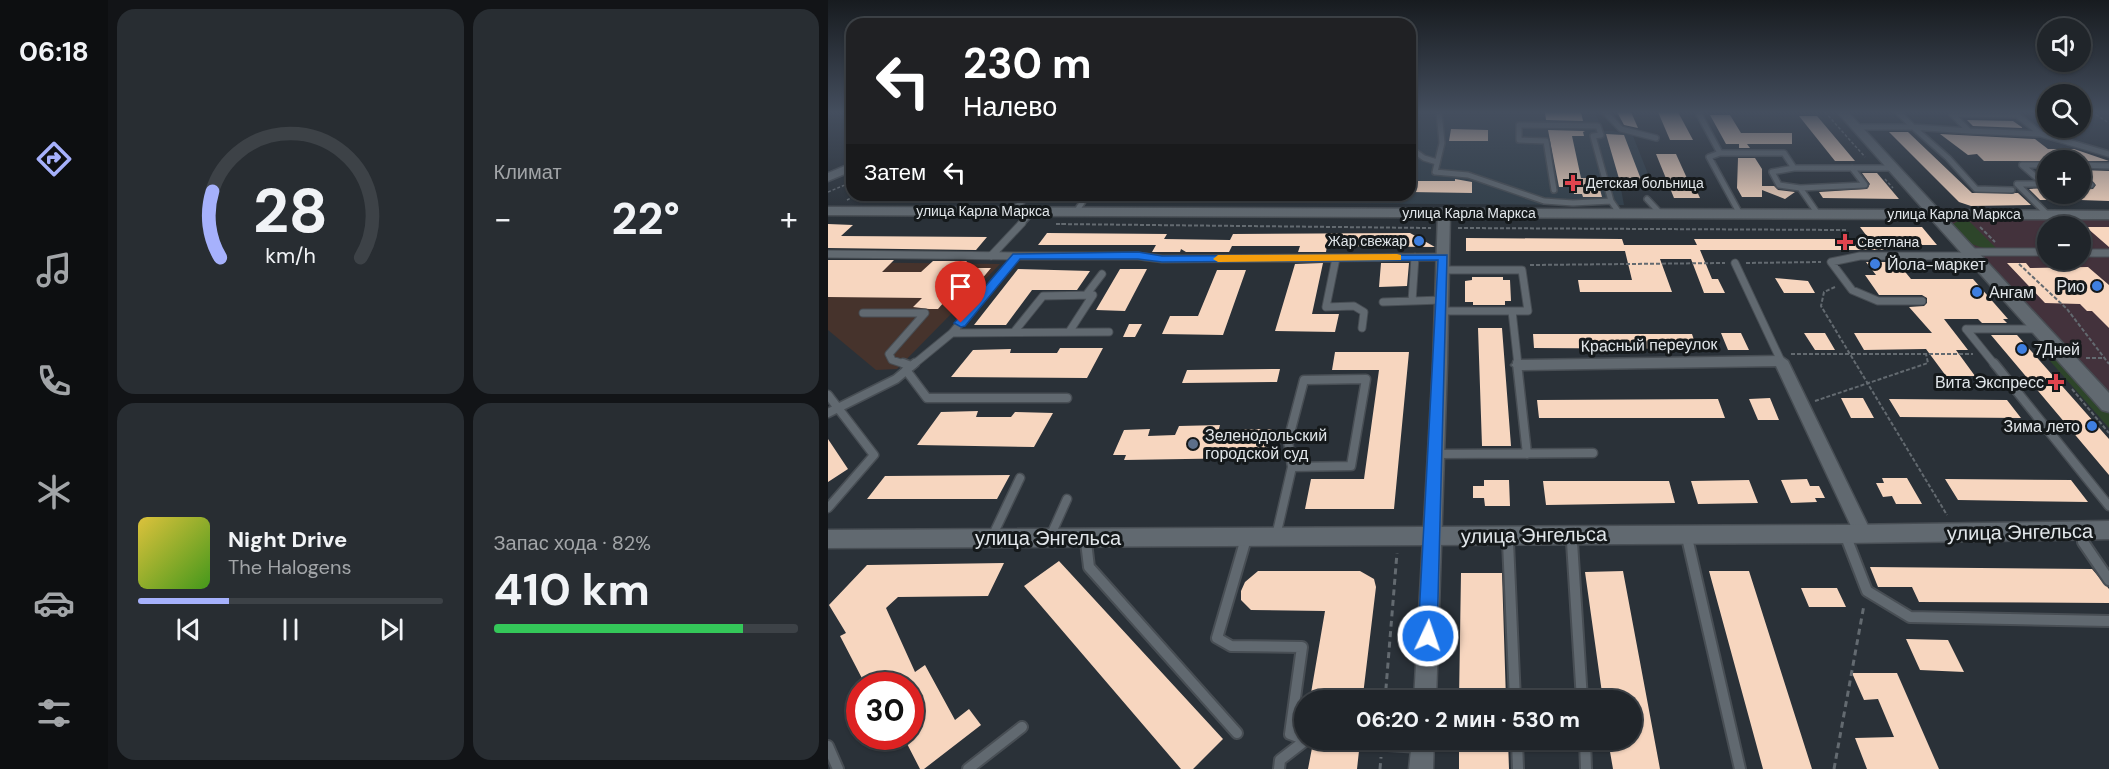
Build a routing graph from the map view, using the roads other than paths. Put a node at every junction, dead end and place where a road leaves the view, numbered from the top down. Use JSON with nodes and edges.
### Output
{"nodes":[{"id":1,"x":1441,"y":148,"type":"edge"},
{"id":2,"x":1547,"y":148,"type":"edge"},
{"id":3,"x":1596,"y":148,"type":"edge"},
{"id":4,"x":1717,"y":148,"type":"edge"},
{"id":5,"x":1874,"y":148,"type":"edge"},
{"id":6,"x":1937,"y":148,"type":"edge"},
{"id":7,"x":2087,"y":148,"type":"edge"},
{"id":8,"x":1416,"y":152,"type":"edge"},
{"id":9,"x":1720,"y":153,"type":"junction"},
{"id":10,"x":2109,"y":154,"type":"edge"},
{"id":11,"x":1437,"y":162,"type":"junction"},
{"id":12,"x":2037,"y":165,"type":"edge"},
{"id":13,"x":2091,"y":165,"type":"edge"},
{"id":14,"x":2109,"y":166,"type":"edge"},
{"id":15,"x":1794,"y":168,"type":"junction"},
{"id":16,"x":1852,"y":168,"type":"junction"},
{"id":17,"x":1892,"y":168,"type":"junction"},
{"id":18,"x":846,"y":170,"type":"edge"},
{"id":19,"x":828,"y":177,"type":"edge"},
{"id":20,"x":2037,"y":177,"type":"edge"},
{"id":21,"x":2037,"y":184,"type":"edge"},
{"id":22,"x":1800,"y":188,"type":"junction"},
{"id":23,"x":1554,"y":190,"type":"dead end"},
{"id":24,"x":2012,"y":190,"type":"dead end"},
{"id":25,"x":1647,"y":199,"type":"dead end"},
{"id":26,"x":1022,"y":201,"type":"edge"},
{"id":27,"x":1083,"y":201,"type":"edge"},
{"id":28,"x":1611,"y":201,"type":"junction"},
{"id":29,"x":2037,"y":204,"type":"edge"},
{"id":30,"x":2037,"y":204,"type":"edge"},
{"id":31,"x":828,"y":211,"type":"edge"},
{"id":32,"x":1012,"y":212,"type":"junction"},
{"id":33,"x":1032,"y":212,"type":"junction"},
{"id":34,"x":1076,"y":212,"type":"junction"},
{"id":35,"x":1620,"y":214,"type":"junction"},
{"id":36,"x":1661,"y":214,"type":"junction"},
{"id":37,"x":1740,"y":214,"type":"junction"},
{"id":38,"x":1818,"y":214,"type":"junction"},
{"id":39,"x":1935,"y":214,"type":"junction"},
{"id":40,"x":2109,"y":215,"type":"edge"},
{"id":41,"x":2049,"y":216,"type":"edge"},
{"id":42,"x":2091,"y":217,"type":"edge"},
{"id":43,"x":2037,"y":219,"type":"edge"},
{"id":44,"x":1444,"y":220,"type":"junction"},
{"id":45,"x":2037,"y":252,"type":"edge"},
{"id":46,"x":2091,"y":253,"type":"edge"},
{"id":47,"x":828,"y":254,"type":"edge"},
{"id":48,"x":1971,"y":254,"type":"junction"},
{"id":49,"x":2109,"y":254,"type":"edge"},
{"id":50,"x":991,"y":256,"type":"junction"},
{"id":51,"x":1017,"y":256,"type":"junction"},
{"id":52,"x":1415,"y":257,"type":"junction"},
{"id":53,"x":1336,"y":258,"type":"junction"},
{"id":54,"x":1735,"y":263,"type":"road end"},
{"id":55,"x":1443,"y":264,"type":"junction"},
{"id":56,"x":1102,"y":274,"type":"dead end"},
{"id":57,"x":1086,"y":295,"type":"junction"},
{"id":58,"x":1412,"y":301,"type":"junction"},
{"id":59,"x":1922,"y":301,"type":"dead end"},
{"id":60,"x":1383,"y":302,"type":"dead end"},
{"id":61,"x":1442,"y":306,"type":"junction"},
{"id":62,"x":1512,"y":311,"type":"junction"},
{"id":63,"x":863,"y":313,"type":"dead end"},
{"id":64,"x":1362,"y":328,"type":"dead end"},
{"id":65,"x":2039,"y":329,"type":"junction"},
{"id":66,"x":1014,"y":332,"type":"junction"},
{"id":67,"x":1069,"y":332,"type":"junction"},
{"id":68,"x":1109,"y":332,"type":"dead end"},
{"id":69,"x":952,"y":333,"type":"junction"},
{"id":70,"x":1781,"y":361,"type":"junction"},
{"id":71,"x":1518,"y":365,"type":"junction"},
{"id":72,"x":909,"y":368,"type":"junction"},
{"id":73,"x":828,"y":395,"type":"edge"},
{"id":74,"x":1067,"y":398,"type":"dead end"},
{"id":75,"x":2109,"y":405,"type":"edge"},
{"id":76,"x":838,"y":409,"type":"junction"},
{"id":77,"x":828,"y":412,"type":"edge"},
{"id":78,"x":1593,"y":453,"type":"dead end"},
{"id":79,"x":1436,"y":454,"type":"junction"},
{"id":80,"x":1527,"y":454,"type":"junction"},
{"id":81,"x":1292,"y":467,"type":"junction"},
{"id":82,"x":1020,"y":478,"type":"dead end"},
{"id":83,"x":1067,"y":499,"type":"dead end"},
{"id":84,"x":2109,"y":506,"type":"edge"},
{"id":85,"x":828,"y":508,"type":"edge"},
{"id":86,"x":2109,"y":530,"type":"edge"},
{"id":87,"x":2076,"y":531,"type":"junction"},
{"id":88,"x":1686,"y":533,"type":"junction"},
{"id":89,"x":1571,"y":534,"type":"junction"},
{"id":90,"x":1854,"y":534,"type":"junction"},
{"id":91,"x":1508,"y":535,"type":"junction"},
{"id":92,"x":1433,"y":536,"type":"junction"},
{"id":93,"x":1246,"y":537,"type":"junction"},
{"id":94,"x":1275,"y":537,"type":"junction"},
{"id":95,"x":1049,"y":538,"type":"junction"},
{"id":96,"x":1086,"y":538,"type":"junction"},
{"id":97,"x":828,"y":539,"type":"edge"},
{"id":98,"x":991,"y":539,"type":"junction"},
{"id":99,"x":2109,"y":580,"type":"edge"},
{"id":100,"x":2109,"y":621,"type":"edge"},
{"id":101,"x":1296,"y":690,"type":"edge"},
{"id":102,"x":1425,"y":690,"type":"edge"},
{"id":103,"x":1515,"y":690,"type":"edge"},
{"id":104,"x":1581,"y":690,"type":"edge"},
{"id":105,"x":1294,"y":705,"type":"edge"},
{"id":106,"x":1022,"y":727,"type":"dead end"},
{"id":107,"x":1237,"y":733,"type":"dead end"},
{"id":108,"x":1294,"y":736,"type":"edge"},
{"id":109,"x":828,"y":746,"type":"edge"},
{"id":110,"x":1294,"y":749,"type":"edge"},
{"id":111,"x":1403,"y":750,"type":"edge"},
{"id":112,"x":1517,"y":750,"type":"edge"},
{"id":113,"x":1586,"y":750,"type":"edge"},
{"id":114,"x":1422,"y":752,"type":"edge"},
{"id":115,"x":838,"y":769,"type":"edge"},
{"id":116,"x":968,"y":769,"type":"edge"},
{"id":117,"x":1279,"y":769,"type":"edge"},
{"id":118,"x":1518,"y":769,"type":"edge"},
{"id":119,"x":1587,"y":769,"type":"edge"},
{"id":120,"x":1740,"y":769,"type":"edge"}],
"edges":[{"from":1,"to":11,"type":"lane"},
{"from":2,"to":23,"type":"lane"},
{"from":3,"to":28,"type":"lane"},
{"from":4,"to":9,"type":"lane"},
{"from":5,"to":17,"type":"street"},
{"from":6,"to":24,"type":"lane"},
{"from":7,"to":10,"type":"lane"},
{"from":8,"to":11,"type":"lane"},
{"from":9,"to":15,"type":"lane"},
{"from":9,"to":37,"type":"lane"},
{"from":11,"to":28,"type":"lane"},
{"from":12,"to":20,"type":"lane"},
{"from":13,"to":14,"type":"lane"},
{"from":15,"to":16,"type":"lane"},
{"from":15,"to":22,"type":"lane"},
{"from":16,"to":17,"type":"lane"},
{"from":16,"to":22,"type":"lane"},
{"from":17,"to":39,"type":"street"},
{"from":18,"to":19,"type":"street"},
{"from":21,"to":29,"type":"lane"},
{"from":22,"to":38,"type":"lane"},
{"from":25,"to":36,"type":"lane"},
{"from":26,"to":32,"type":"lane"},
{"from":27,"to":34,"type":"lane"},
{"from":28,"to":35,"type":"lane"},
{"from":30,"to":41,"type":"lane"},
{"from":31,"to":32,"type":"street","name":"улица Карла Маркса"},
{"from":32,"to":33,"type":"street","name":"улица Карла Маркса"},
{"from":33,"to":34,"type":"street","name":"улица Карла Маркса"},
{"from":33,"to":50,"type":"lane"},
{"from":34,"to":44,"type":"street","name":"улица Карла Маркса"},
{"from":35,"to":36,"type":"street","name":"улица Карла Маркса"},
{"from":35,"to":44,"type":"street","name":"улица Карла Маркса"},
{"from":36,"to":37,"type":"street","name":"улица Карла Маркса"},
{"from":37,"to":38,"type":"street","name":"улица Карла Маркса"},
{"from":38,"to":39,"type":"street","name":"улица Карла Маркса"},
{"from":39,"to":43,"type":"street","name":"улица Карла Маркса"},
{"from":39,"to":48,"type":"street"},
{"from":40,"to":42,"type":"street","name":"улица Карла Маркса"},
{"from":44,"to":55,"type":"street"},
{"from":45,"to":48,"type":"lane"},
{"from":46,"to":49,"type":"lane"},
{"from":47,"to":50,"type":"lane"},
{"from":48,"to":59,"type":"lane"},
{"from":48,"to":65,"type":"street"},
{"from":50,"to":51,"type":"lane"},
{"from":51,"to":53,"type":"lane"},
{"from":51,"to":69,"type":"lane"},
{"from":52,"to":53,"type":"lane"},
{"from":52,"to":55,"type":"lane"},
{"from":52,"to":58,"type":"lane"},
{"from":53,"to":64,"type":"lane"},
{"from":54,"to":70,"type":"lane"},
{"from":55,"to":61,"type":"street"},
{"from":55,"to":62,"type":"lane"},
{"from":56,"to":57,"type":"lane"},
{"from":57,"to":66,"type":"lane"},
{"from":57,"to":67,"type":"lane"},
{"from":58,"to":60,"type":"lane"},
{"from":58,"to":61,"type":"lane"},
{"from":61,"to":62,"type":"lane"},
{"from":61,"to":79,"type":"street"},
{"from":62,"to":71,"type":"lane"},
{"from":63,"to":72,"type":"lane"},
{"from":65,"to":75,"type":"street"},
{"from":65,"to":84,"type":"lane"},
{"from":66,"to":67,"type":"lane"},
{"from":66,"to":69,"type":"lane"},
{"from":67,"to":68,"type":"lane"},
{"from":69,"to":72,"type":"lane"},
{"from":70,"to":71,"type":"street","name":"Красный переулок"},
{"from":70,"to":90,"type":"street"},
{"from":71,"to":80,"type":"lane"},
{"from":72,"to":74,"type":"lane"},
{"from":72,"to":76,"type":"lane"},
{"from":73,"to":76,"type":"lane"},
{"from":76,"to":77,"type":"lane"},
{"from":76,"to":85,"type":"lane"},
{"from":78,"to":80,"type":"lane"},
{"from":79,"to":80,"type":"lane"},
{"from":79,"to":92,"type":"street"},
{"from":81,"to":81,"type":"lane"},
{"from":81,"to":94,"type":"lane"},
{"from":82,"to":98,"type":"lane"},
{"from":83,"to":95,"type":"lane"},
{"from":86,"to":87,"type":"street","name":"улица Энгельса"},
{"from":87,"to":90,"type":"street","name":"улица Энгельса"},
{"from":87,"to":99,"type":"lane"},
{"from":88,"to":89,"type":"street","name":"улица Энгельса"},
{"from":88,"to":90,"type":"street","name":"улица Энгельса"},
{"from":88,"to":120,"type":"lane"},
{"from":89,"to":91,"type":"street","name":"улица Энгельса"},
{"from":89,"to":104,"type":"lane"},
{"from":90,"to":100,"type":"lane"},
{"from":91,"to":92,"type":"street","name":"улица Энгельса"},
{"from":91,"to":103,"type":"lane"},
{"from":92,"to":94,"type":"street","name":"улица Энгельса"},
{"from":92,"to":102,"type":"street"},
{"from":93,"to":94,"type":"street","name":"улица Энгельса"},
{"from":93,"to":96,"type":"street","name":"улица Энгельса"},
{"from":93,"to":101,"type":"lane"},
{"from":95,"to":96,"type":"street","name":"улица Энгельса"},
{"from":95,"to":98,"type":"street","name":"улица Энгельса"},
{"from":96,"to":107,"type":"lane"},
{"from":97,"to":98,"type":"street","name":"улица Энгельса"},
{"from":105,"to":108,"type":"lane"},
{"from":106,"to":116,"type":"lane"},
{"from":109,"to":115,"type":"lane"},
{"from":110,"to":117,"type":"lane"},
{"from":111,"to":114,"type":"lane"},
{"from":112,"to":118,"type":"lane"},
{"from":113,"to":119,"type":"lane"}]}
